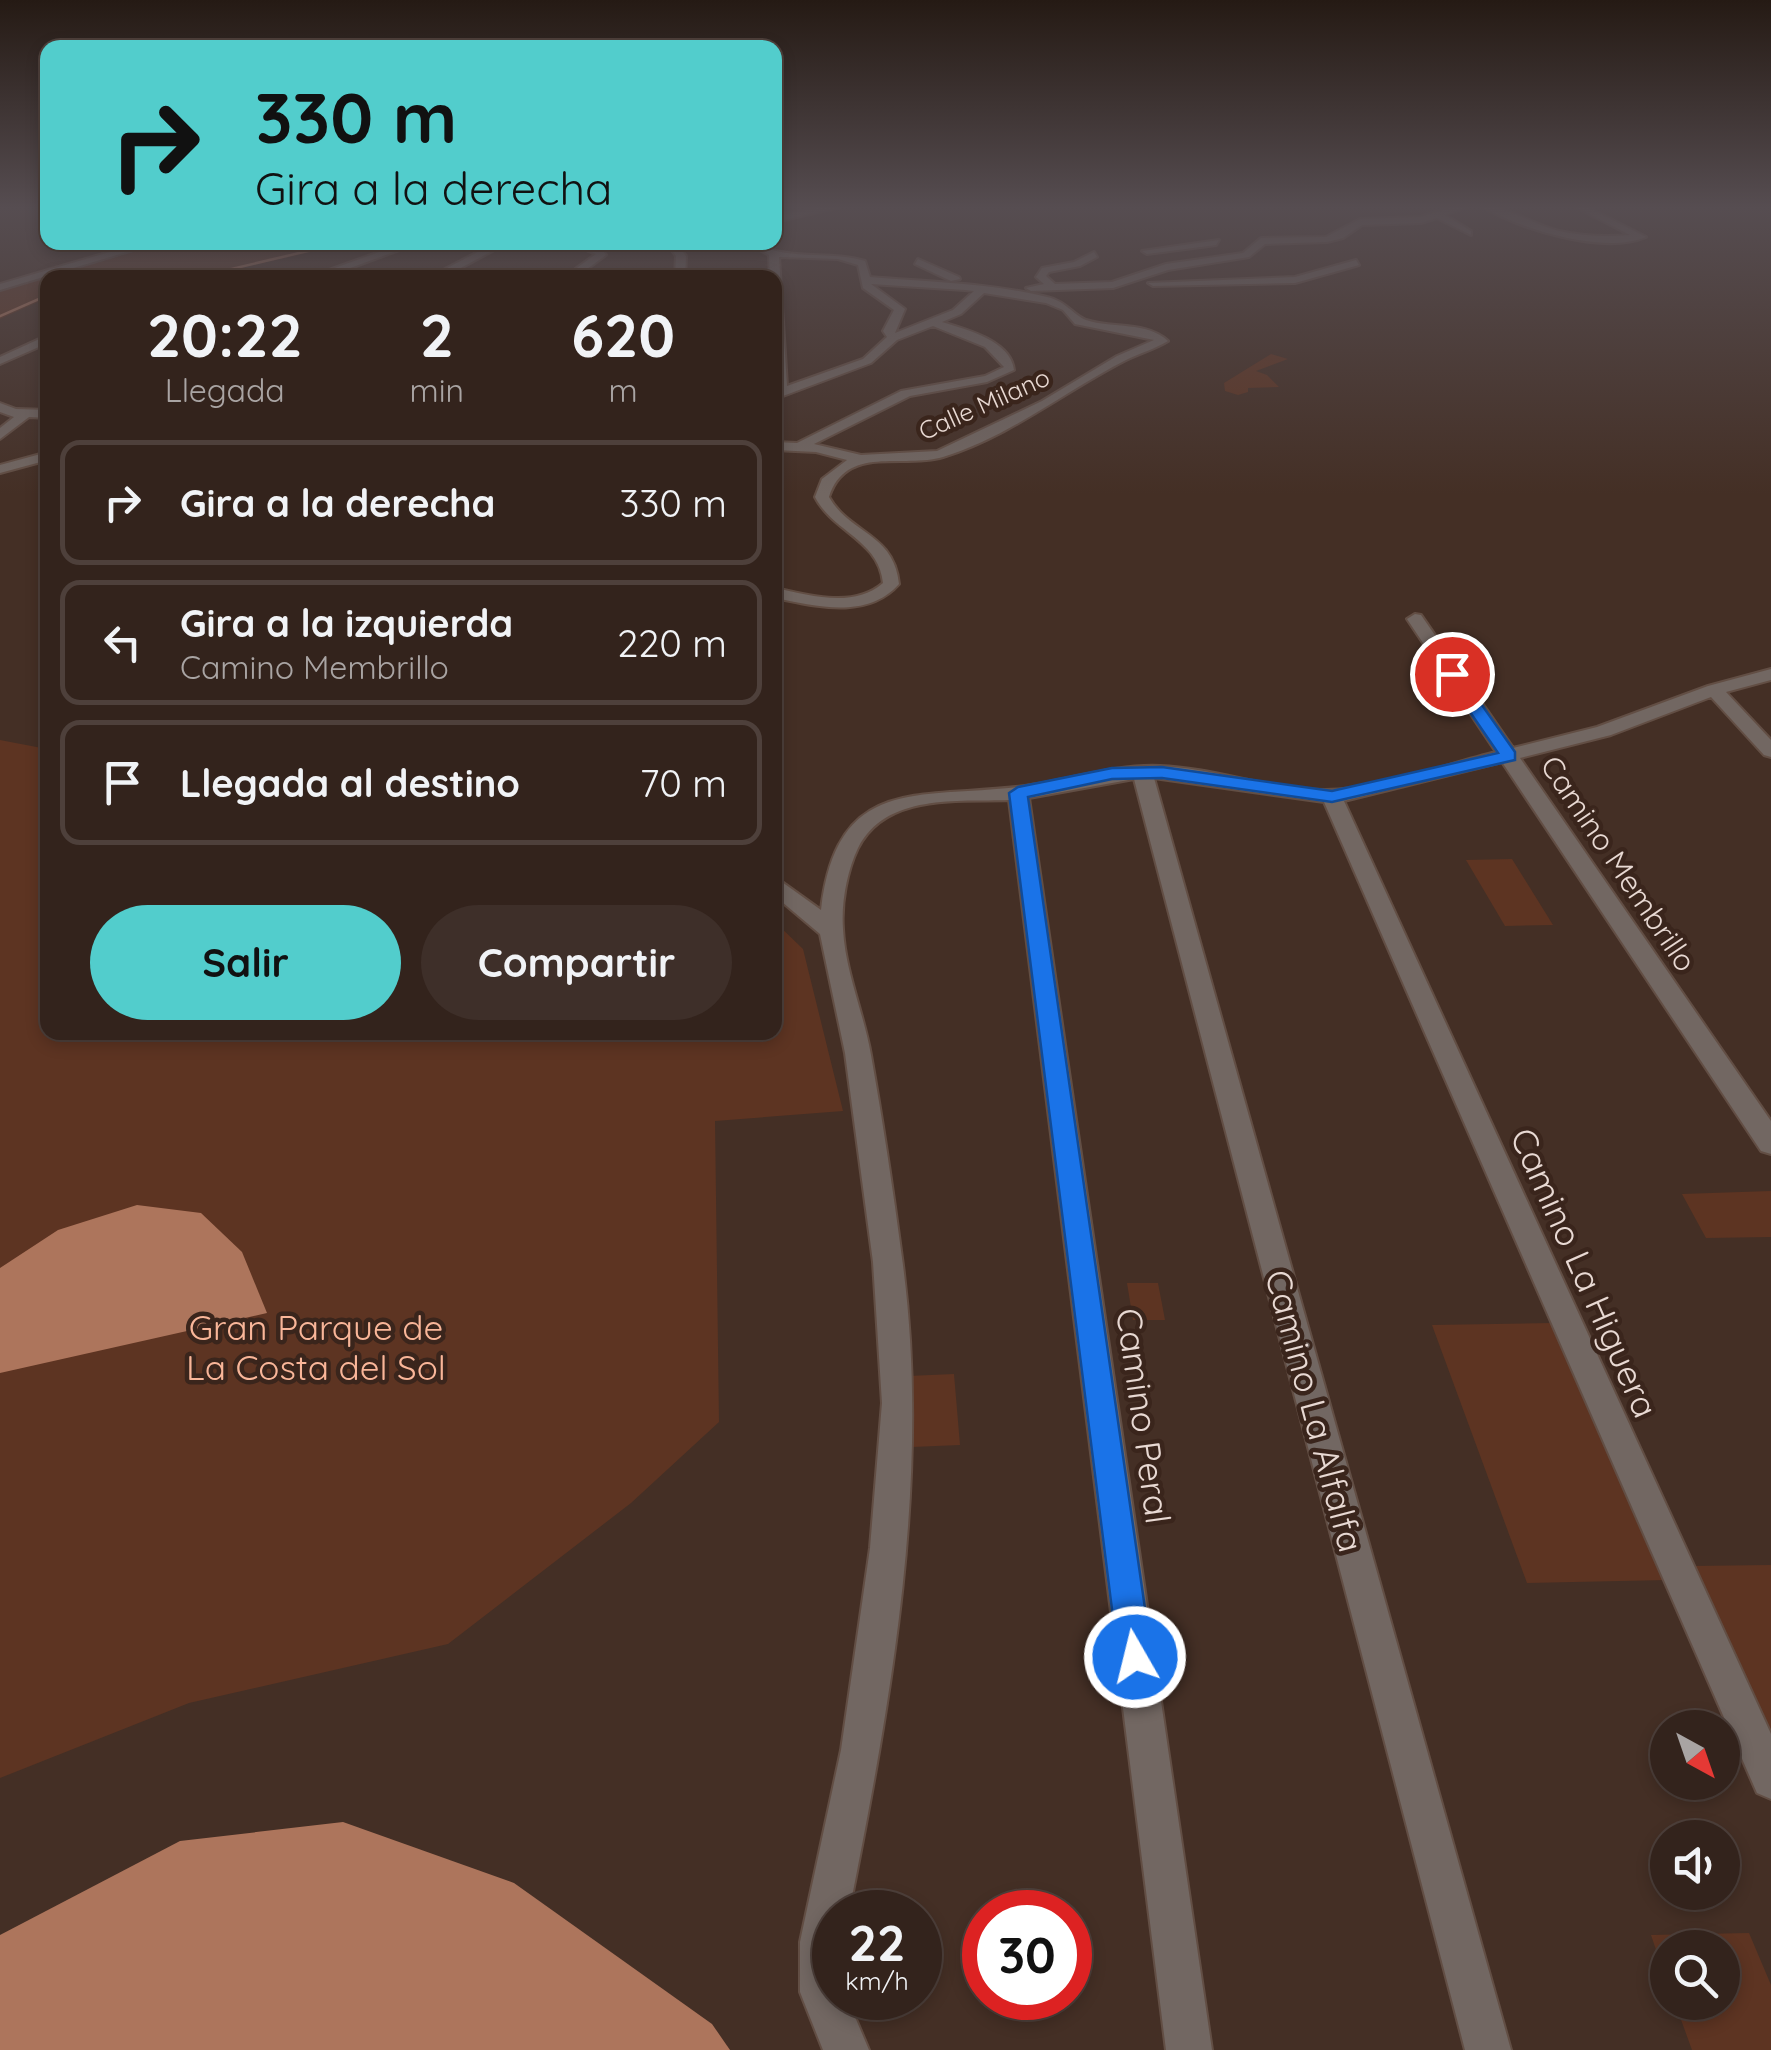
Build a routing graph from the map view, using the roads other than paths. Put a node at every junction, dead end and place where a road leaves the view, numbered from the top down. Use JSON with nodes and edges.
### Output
{"nodes":[{"id":1,"x":891,"y":303,"type":"edge"},
{"id":2,"x":968,"y":303,"type":"edge"},
{"id":3,"x":1054,"y":303,"type":"edge"},
{"id":4,"x":935,"y":323,"type":"junction"},
{"id":5,"x":893,"y":338,"type":"junction"},
{"id":6,"x":40,"y":342,"type":"edge"},
{"id":7,"x":0,"y":361,"type":"edge"},
{"id":8,"x":782,"y":392,"type":"edge"},
{"id":9,"x":0,"y":407,"type":"edge"},
{"id":10,"x":24,"y":414,"type":"junction"},
{"id":11,"x":40,"y":414,"type":"edge"},
{"id":12,"x":0,"y":435,"type":"edge"},
{"id":13,"x":782,"y":446,"type":"edge"},
{"id":14,"x":801,"y":446,"type":"junction"},
{"id":15,"x":40,"y":458,"type":"edge"},
{"id":16,"x":857,"y":458,"type":"junction"},
{"id":17,"x":0,"y":469,"type":"edge"},
{"id":18,"x":782,"y":593,"type":"edge"},
{"id":19,"x":1415,"y":620,"type":"dead end"},
{"id":20,"x":1771,"y":674,"type":"edge"},
{"id":21,"x":1714,"y":690,"type":"junction"},
{"id":22,"x":1771,"y":751,"type":"edge"},
{"id":23,"x":1508,"y":756,"type":"junction"},
{"id":24,"x":1142,"y":772,"type":"junction"},
{"id":25,"x":1018,"y":793,"type":"junction"},
{"id":26,"x":1332,"y":797,"type":"junction"},
{"id":27,"x":782,"y":890,"type":"edge"},
{"id":28,"x":831,"y":932,"type":"junction"},
{"id":29,"x":1771,"y":1143,"type":"edge"},
{"id":30,"x":1771,"y":1779,"type":"edge"},
{"id":31,"x":846,"y":2050,"type":"edge"},
{"id":32,"x":1189,"y":2050,"type":"edge"},
{"id":33,"x":1488,"y":2050,"type":"edge"}],
"edges":[{"from":1,"to":5,"type":"street"},
{"from":2,"to":4,"type":"street"},
{"from":3,"to":16,"type":"street","name":"Calle Milano"},
{"from":4,"to":5,"type":"street"},
{"from":4,"to":14,"type":"street"},
{"from":5,"to":8,"type":"street"},
{"from":6,"to":7,"type":"street"},
{"from":9,"to":10,"type":"street"},
{"from":10,"to":11,"type":"street"},
{"from":10,"to":12,"type":"street"},
{"from":13,"to":14,"type":"street"},
{"from":14,"to":16,"type":"street"},
{"from":15,"to":17,"type":"street"},
{"from":16,"to":18,"type":"street"},
{"from":19,"to":23,"type":"street","name":"Camino Membrillo"},
{"from":20,"to":21,"type":"street"},
{"from":21,"to":22,"type":"street"},
{"from":21,"to":23,"type":"street"},
{"from":23,"to":26,"type":"street"},
{"from":23,"to":29,"type":"street","name":"Camino Membrillo"},
{"from":24,"to":25,"type":"street"},
{"from":24,"to":26,"type":"street"},
{"from":24,"to":33,"type":"street","name":"Camino La Alfalfa"},
{"from":25,"to":28,"type":"street"},
{"from":25,"to":32,"type":"street","name":"Camino Peral"},
{"from":26,"to":30,"type":"street","name":"Camino La Higuera"},
{"from":27,"to":28,"type":"street"},
{"from":28,"to":31,"type":"street"}]}
